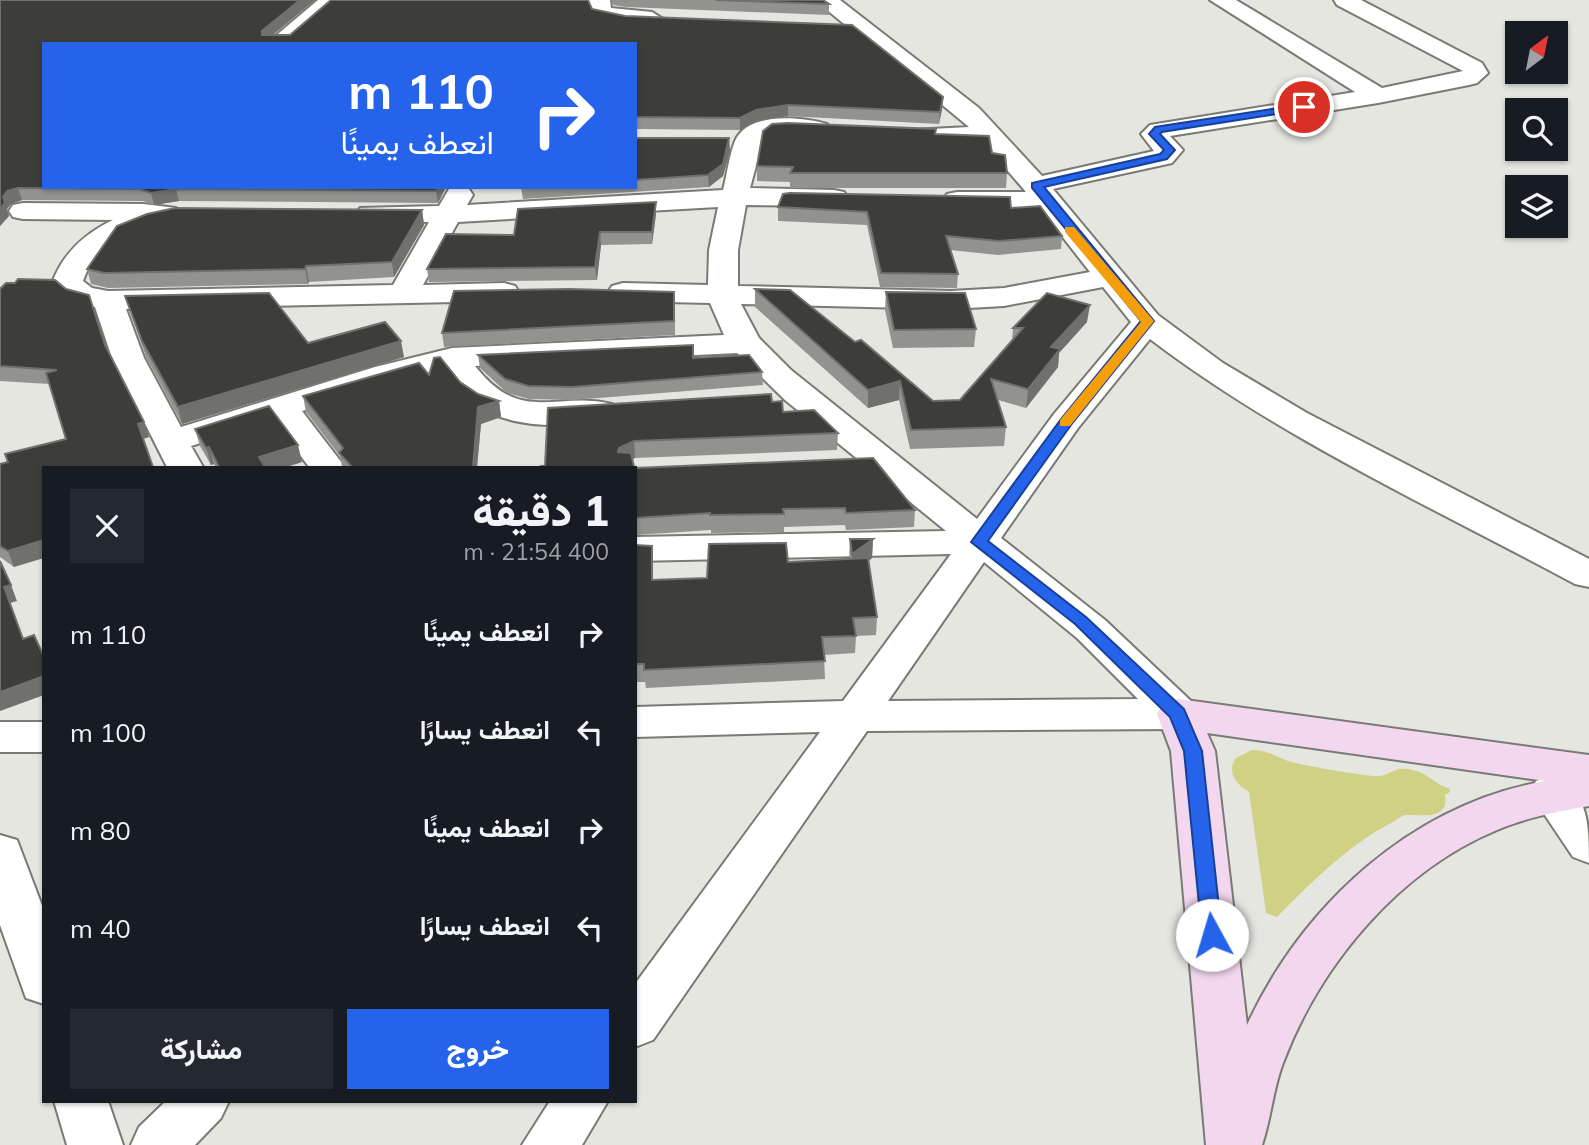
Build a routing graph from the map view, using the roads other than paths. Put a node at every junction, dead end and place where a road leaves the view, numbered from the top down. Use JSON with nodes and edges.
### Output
{"nodes":[{"id":1,"x":331,"y":0,"type":"edge"},
{"id":2,"x":599,"y":0,"type":"edge"},
{"id":3,"x":1222,"y":0,"type":"edge"},
{"id":4,"x":1345,"y":0,"type":"edge"},
{"id":5,"x":823,"y":12,"type":"edge"},
{"id":6,"x":672,"y":19,"type":"edge"},
{"id":7,"x":279,"y":42,"type":"edge"},
{"id":8,"x":1378,"y":96,"type":"junction"},
{"id":9,"x":849,"y":131,"type":"edge"},
{"id":10,"x":895,"y":134,"type":"edge"},
{"id":11,"x":991,"y":134,"type":"junction"},
{"id":12,"x":43,"y":189,"type":"edge"},
{"id":13,"x":462,"y":189,"type":"edge"},
{"id":14,"x":1042,"y":193,"type":"junction"},
{"id":15,"x":736,"y":199,"type":"junction"},
{"id":16,"x":855,"y":199,"type":"edge"},
{"id":17,"x":936,"y":200,"type":"edge"},
{"id":18,"x":11,"y":213,"type":"edge"},
{"id":19,"x":345,"y":214,"type":"edge"},
{"id":20,"x":450,"y":214,"type":"junction"},
{"id":21,"x":1109,"y":277,"type":"junction"},
{"id":22,"x":530,"y":292,"type":"edge"},
{"id":23,"x":599,"y":292,"type":"edge"},
{"id":24,"x":722,"y":293,"type":"junction"},
{"id":25,"x":404,"y":294,"type":"junction"},
{"id":26,"x":108,"y":300,"type":"junction"},
{"id":27,"x":1147,"y":321,"type":"junction"},
{"id":28,"x":744,"y":343,"type":"junction"},
{"id":29,"x":452,"y":358,"type":"junction"},
{"id":30,"x":802,"y":395,"type":"junction"},
{"id":31,"x":752,"y":400,"type":"edge"},
{"id":32,"x":281,"y":406,"type":"junction"},
{"id":33,"x":625,"y":409,"type":"edge"},
{"id":34,"x":177,"y":454,"type":"edge"},
{"id":35,"x":881,"y":461,"type":"junction"},
{"id":36,"x":832,"y":464,"type":"edge"},
{"id":37,"x":326,"y":466,"type":"edge"},
{"id":38,"x":979,"y":542,"type":"junction"},
{"id":39,"x":637,"y":549,"type":"edge"},
{"id":40,"x":1589,"y":575,"type":"edge"},
{"id":41,"x":1178,"y":714,"type":"junction"},
{"id":42,"x":857,"y":716,"type":"junction"},
{"id":43,"x":637,"y":722,"type":"edge"},
{"id":44,"x":1577,"y":785,"type":"edge"},
{"id":45,"x":1589,"y":845,"type":"edge"},
{"id":46,"x":0,"y":853,"type":"edge"},
{"id":47,"x":42,"y":977,"type":"edge"},
{"id":48,"x":637,"y":1023,"type":"edge"},
{"id":49,"x":82,"y":1103,"type":"edge"},
{"id":50,"x":200,"y":1103,"type":"edge"},
{"id":51,"x":580,"y":1103,"type":"edge"},
{"id":52,"x":95,"y":1145,"type":"edge"},
{"id":53,"x":159,"y":1145,"type":"edge"},
{"id":54,"x":550,"y":1145,"type":"edge"},
{"id":55,"x":1236,"y":1145,"type":"edge"}],
"edges":[{"from":1,"to":7,"type":"street"},
{"from":2,"to":6,"type":"street"},
{"from":3,"to":8,"type":"street"},
{"from":4,"to":8,"type":"street"},
{"from":5,"to":11,"type":"street"},
{"from":8,"to":14,"type":"street"},
{"from":9,"to":15,"type":"street"},
{"from":10,"to":11,"type":"street"},
{"from":11,"to":14,"type":"street"},
{"from":12,"to":18,"type":"street"},
{"from":13,"to":20,"type":"street"},
{"from":14,"to":17,"type":"street"},
{"from":14,"to":21,"type":"street"},
{"from":15,"to":16,"type":"street"},
{"from":15,"to":20,"type":"street"},
{"from":15,"to":24,"type":"street"},
{"from":18,"to":26,"type":"street"},
{"from":19,"to":20,"type":"street"},
{"from":20,"to":25,"type":"street"},
{"from":21,"to":24,"type":"street"},
{"from":21,"to":27,"type":"street"},
{"from":22,"to":25,"type":"street"},
{"from":23,"to":24,"type":"street"},
{"from":24,"to":28,"type":"street"},
{"from":25,"to":26,"type":"street"},
{"from":26,"to":34,"type":"street"},
{"from":27,"to":38,"type":"street"},
{"from":27,"to":40,"type":"street"},
{"from":28,"to":29,"type":"street"},
{"from":28,"to":30,"type":"street"},
{"from":29,"to":32,"type":"street"},
{"from":29,"to":33,"type":"street"},
{"from":30,"to":31,"type":"street"},
{"from":30,"to":35,"type":"street"},
{"from":32,"to":34,"type":"street"},
{"from":32,"to":37,"type":"street"},
{"from":35,"to":36,"type":"street"},
{"from":35,"to":38,"type":"street"},
{"from":38,"to":39,"type":"street"},
{"from":38,"to":41,"type":"street"},
{"from":38,"to":42,"type":"street"},
{"from":41,"to":42,"type":"street"},
{"from":41,"to":44,"type":"street"},
{"from":41,"to":55,"type":"street"},
{"from":42,"to":43,"type":"street"},
{"from":42,"to":48,"type":"street"},
{"from":44,"to":45,"type":"street"},
{"from":44,"to":55,"type":"street"},
{"from":46,"to":47,"type":"street"},
{"from":49,"to":52,"type":"street"},
{"from":50,"to":53,"type":"street"},
{"from":51,"to":54,"type":"street"}]}
